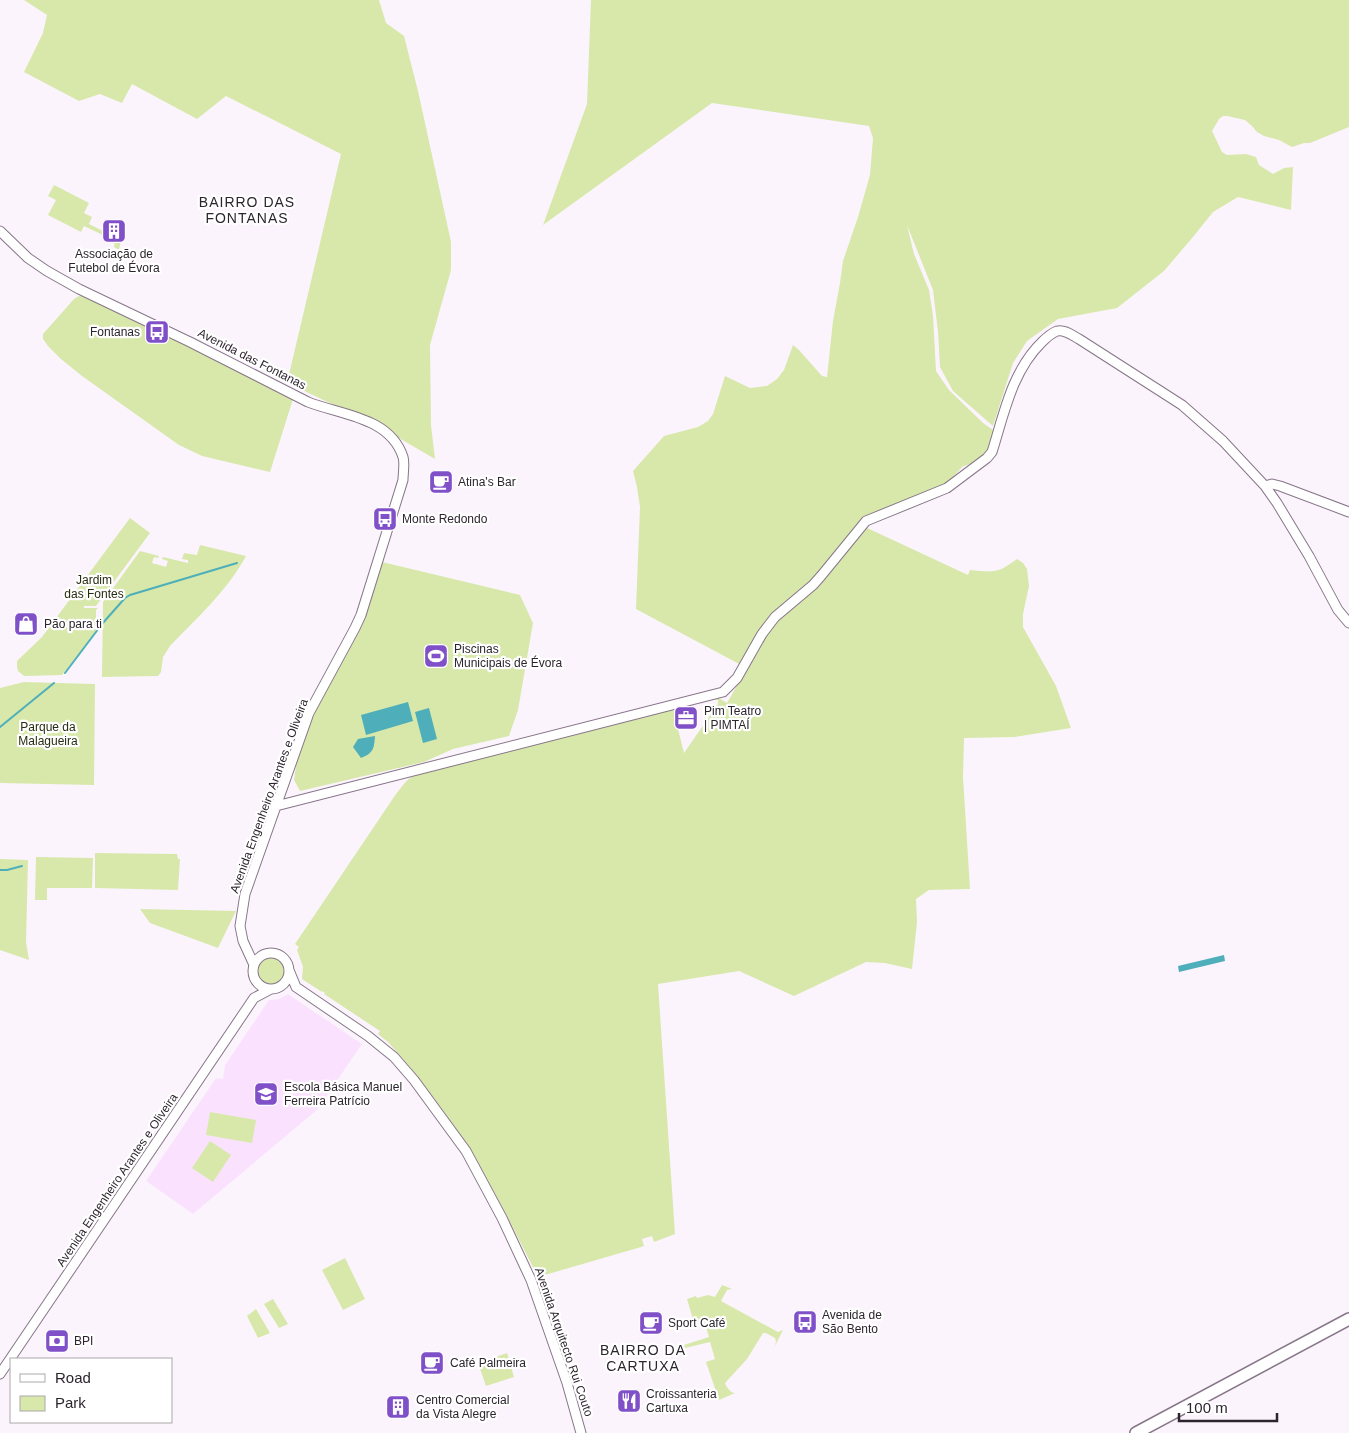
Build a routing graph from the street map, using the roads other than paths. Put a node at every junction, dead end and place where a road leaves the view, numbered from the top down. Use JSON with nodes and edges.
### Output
{"nodes":[{"id":1,"x":0,"y":231,"type":"edge"},
{"id":2,"x":403,"y":458,"type":"joint"},
{"id":3,"x":1265,"y":486,"type":"junction"},
{"id":4,"x":1349,"y":512,"type":"edge"},
{"id":5,"x":1349,"y":623,"type":"edge"},
{"id":6,"x":276,"y":806,"type":"junction"},
{"id":7,"x":246,"y":948,"type":"junction"},
{"id":8,"x":263,"y":955,"type":"junction"},
{"id":9,"x":254,"y":965,"type":"junction"},
{"id":10,"x":289,"y":970,"type":"junction"},
{"id":11,"x":255,"y":978,"type":"junction"},
{"id":12,"x":296,"y":987,"type":"junction"},
{"id":13,"x":275,"y":988,"type":"junction"},
{"id":14,"x":254,"y":998,"type":"junction"},
{"id":15,"x":1349,"y":1319,"type":"edge"},
{"id":16,"x":11,"y":1358,"type":"edge"},
{"id":17,"x":10,"y":1359,"type":"edge"},
{"id":18,"x":0,"y":1374,"type":"edge"},
{"id":19,"x":581,"y":1433,"type":"edge"},
{"id":20,"x":1136,"y":1433,"type":"edge"}],
"edges":[{"from":1,"to":2,"type":"street","name":"Avenida das Fontanas"},
{"from":2,"to":6,"type":"street","name":"Avenida Engenheiro Arantes e Oliveira"},
{"from":3,"to":4,"type":"street"},
{"from":3,"to":5,"type":"street"},
{"from":3,"to":6,"type":"street"},
{"from":6,"to":7,"type":"street","name":"Avenida Engenheiro Arantes e Oliveira"},
{"from":7,"to":8,"type":"street"},
{"from":7,"to":9,"type":"street","name":"Avenida Engenheiro Arantes e Oliveira"},
{"from":8,"to":9,"type":"street"},
{"from":8,"to":10,"type":"street"},
{"from":9,"to":11,"type":"street"},
{"from":10,"to":12,"type":"street"},
{"from":10,"to":13,"type":"street"},
{"from":11,"to":13,"type":"street"},
{"from":11,"to":14,"type":"street"},
{"from":12,"to":13,"type":"street"},
{"from":12,"to":19,"type":"street","name":"Avenida Arquitecto Rui Couto"},
{"from":13,"to":14,"type":"street","name":"Avenida Engenheiro Arantes e Oliveira"},
{"from":14,"to":16,"type":"street","name":"Avenida Engenheiro Arantes e Oliveira"},
{"from":15,"to":20,"type":"main road"},
{"from":17,"to":18,"type":"street","name":"Avenida Engenheiro Arantes e Oliveira"}]}
